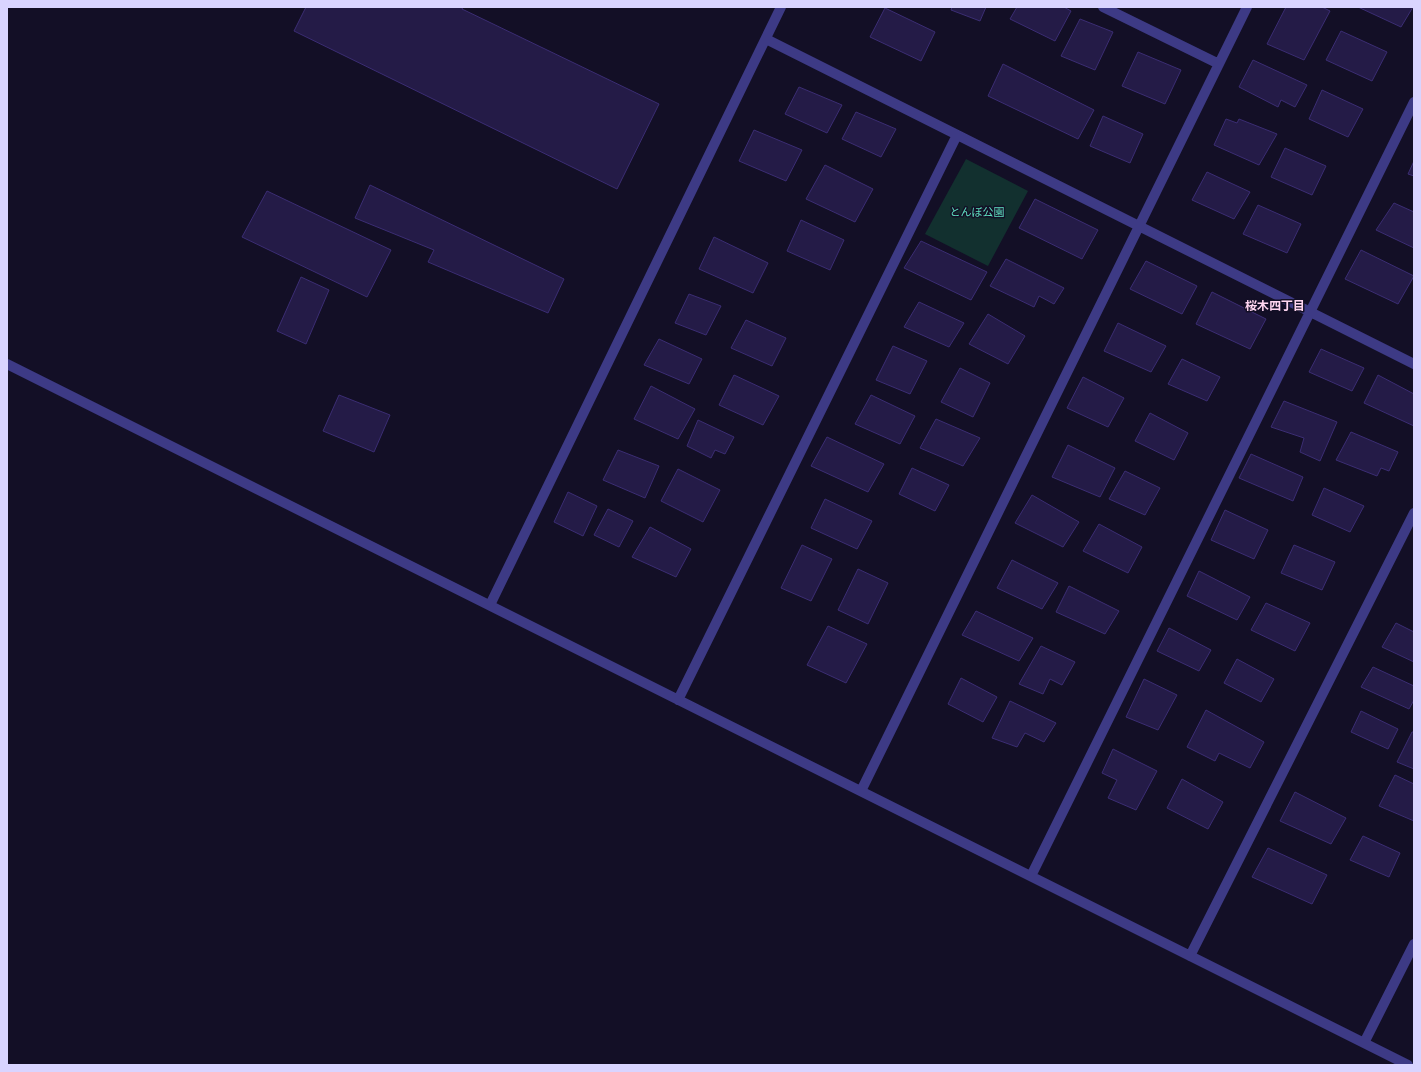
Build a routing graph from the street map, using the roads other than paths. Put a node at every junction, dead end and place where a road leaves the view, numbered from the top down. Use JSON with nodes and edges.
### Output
{"nodes":[{"id":1,"x":781,"y":7,"type":"edge"},
{"id":2,"x":1103,"y":7,"type":"edge"},
{"id":3,"x":1247,"y":7,"type":"edge"},
{"id":4,"x":766,"y":39,"type":"junction"},
{"id":5,"x":1219,"y":64,"type":"junction"},
{"id":6,"x":1414,"y":102,"type":"edge"},
{"id":7,"x":957,"y":135,"type":"junction"},
{"id":8,"x":1140,"y":227,"type":"junction"},
{"id":9,"x":1310,"y":312,"type":"junction"},
{"id":10,"x":7,"y":364,"type":"edge"},
{"id":11,"x":1414,"y":364,"type":"edge"},
{"id":12,"x":1414,"y":513,"type":"edge"},
{"id":13,"x":490,"y":605,"type":"junction"},
{"id":14,"x":678,"y":700,"type":"junction"},
{"id":15,"x":861,"y":792,"type":"junction"},
{"id":16,"x":1030,"y":876,"type":"junction"},
{"id":17,"x":1414,"y":944,"type":"edge"},
{"id":18,"x":1190,"y":956,"type":"junction"},
{"id":19,"x":1364,"y":1043,"type":"junction"},
{"id":20,"x":1408,"y":1065,"type":"edge"}],
"edges":[{"from":1,"to":4,"type":"street"},
{"from":2,"to":5,"type":"street"},
{"from":3,"to":5,"type":"street"},
{"from":4,"to":7,"type":"street"},
{"from":4,"to":13,"type":"street"},
{"from":5,"to":8,"type":"street"},
{"from":6,"to":9,"type":"street"},
{"from":7,"to":8,"type":"street"},
{"from":7,"to":14,"type":"street"},
{"from":8,"to":9,"type":"street"},
{"from":8,"to":15,"type":"street"},
{"from":9,"to":11,"type":"street"},
{"from":9,"to":16,"type":"street"},
{"from":10,"to":13,"type":"street"},
{"from":12,"to":18,"type":"street"},
{"from":13,"to":14,"type":"street"},
{"from":14,"to":15,"type":"street"},
{"from":15,"to":16,"type":"street"},
{"from":16,"to":18,"type":"street"},
{"from":17,"to":19,"type":"street"},
{"from":18,"to":19,"type":"street"},
{"from":19,"to":20,"type":"street"}]}
